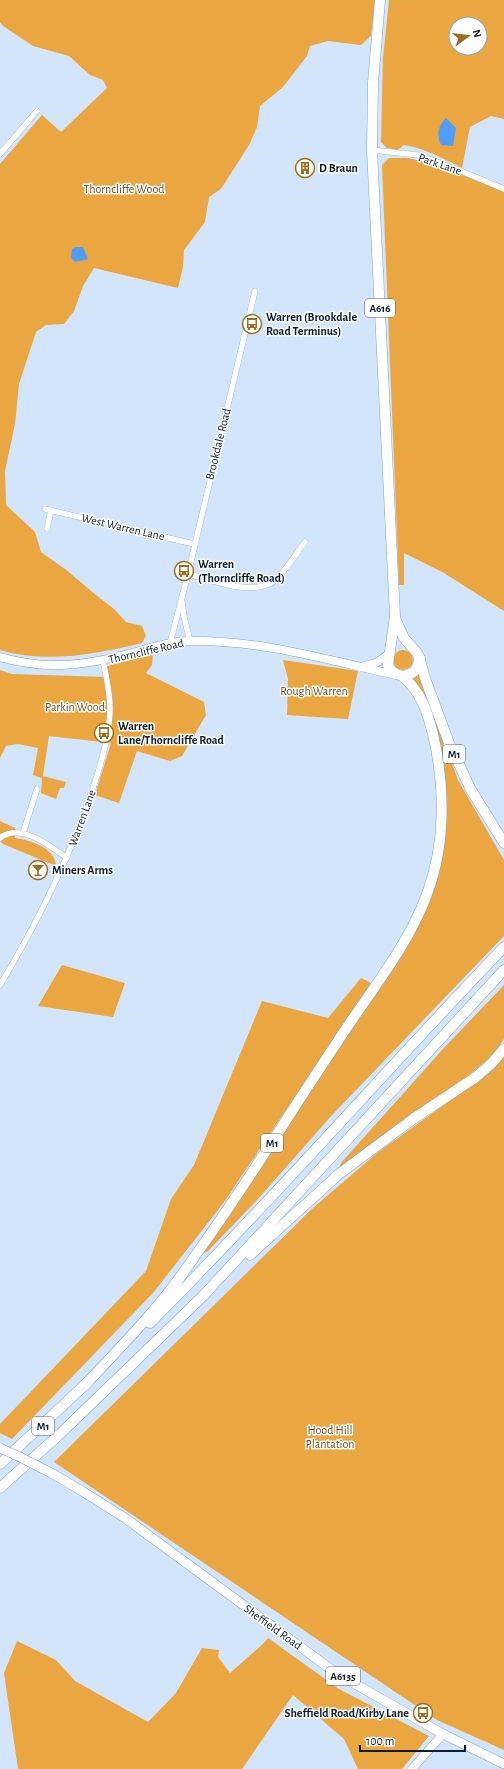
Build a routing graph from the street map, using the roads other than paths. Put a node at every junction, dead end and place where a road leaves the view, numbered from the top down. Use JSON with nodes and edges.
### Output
{"nodes":[{"id":1,"x":380,"y":0,"type":"edge"},
{"id":2,"x":37,"y":111,"type":"dead end"},
{"id":3,"x":372,"y":150,"type":"junction"},
{"id":4,"x":0,"y":154,"type":"edge"},
{"id":5,"x":504,"y":189,"type":"edge"},
{"id":6,"x":255,"y":291,"type":"dead end"},
{"id":7,"x":44,"y":509,"type":"dead end"},
{"id":8,"x":51,"y":510,"type":"junction"},
{"id":9,"x":47,"y":529,"type":"dead end"},
{"id":10,"x":305,"y":542,"type":"dead end"},
{"id":11,"x":194,"y":544,"type":"junction"},
{"id":12,"x":188,"y":574,"type":"junction"},
{"id":13,"x":182,"y":597,"type":"junction"},
{"id":14,"x":395,"y":616,"type":"junction"},
{"id":15,"x":190,"y":641,"type":"junction"},
{"id":16,"x":170,"y":643,"type":"junction"},
{"id":17,"x":410,"y":645,"type":"junction"},
{"id":18,"x":389,"y":653,"type":"junction"},
{"id":19,"x":0,"y":657,"type":"edge"},
{"id":20,"x":420,"y":658,"type":"junction"},
{"id":21,"x":103,"y":660,"type":"junction"},
{"id":22,"x":364,"y":666,"type":"junction"},
{"id":23,"x":399,"y":676,"type":"junction"},
{"id":24,"x":38,"y":789,"type":"dead end"},
{"id":25,"x":23,"y":833,"type":"junction"},
{"id":26,"x":0,"y":838,"type":"edge"},
{"id":27,"x":504,"y":843,"type":"edge"},
{"id":28,"x":67,"y":858,"type":"junction"},
{"id":29,"x":504,"y":947,"type":"edge"},
{"id":30,"x":504,"y":970,"type":"edge"},
{"id":31,"x":0,"y":985,"type":"edge"},
{"id":32,"x":504,"y":1050,"type":"edge"},
{"id":33,"x":203,"y":1296,"type":"junction"},
{"id":34,"x":84,"y":1386,"type":"junction"},
{"id":35,"x":0,"y":1448,"type":"edge"},
{"id":36,"x":0,"y":1464,"type":"edge"},
{"id":37,"x":0,"y":1488,"type":"edge"},
{"id":38,"x":443,"y":1734,"type":"junction"},
{"id":39,"x":504,"y":1764,"type":"edge"},
{"id":40,"x":412,"y":1769,"type":"edge"}],
"edges":[{"from":1,"to":3,"type":"highway","number":"A616"},
{"from":2,"to":4,"type":"street"},
{"from":3,"to":5,"type":"street","name":"Park Lane"},
{"from":3,"to":14,"type":"highway","number":"A616"},
{"from":6,"to":11,"type":"street","name":"Brookdale Road"},
{"from":7,"to":8,"type":"street","name":"West Warren Lane"},
{"from":8,"to":9,"type":"street"},
{"from":8,"to":11,"type":"street","name":"West Warren Lane"},
{"from":10,"to":12,"type":"street"},
{"from":11,"to":12,"type":"street","name":"Brookdale Road"},
{"from":12,"to":13,"type":"street","name":"Brookdale Road"},
{"from":13,"to":15,"type":"street","name":"Brookdale Road"},
{"from":13,"to":16,"type":"street","name":"Brookdale Road"},
{"from":14,"to":17,"type":"highway","number":"A616"},
{"from":14,"to":18,"type":"highway","number":"A616"},
{"from":15,"to":16,"type":"street","name":"Thorncliffe Road"},
{"from":15,"to":22,"type":"street","name":"Thorncliffe Road"},
{"from":16,"to":21,"type":"street","name":"Thorncliffe Road"},
{"from":17,"to":18,"type":"highway"},
{"from":17,"to":20,"type":"highway","number":"A616"},
{"from":18,"to":22,"type":"street"},
{"from":18,"to":23,"type":"highway","number":"A616"},
{"from":19,"to":21,"type":"street","name":"Thorncliffe Road"},
{"from":20,"to":23,"type":"highway"},
{"from":20,"to":27,"type":"highway","number":"M1"},
{"from":21,"to":28,"type":"street","name":"Warren Lane"},
{"from":22,"to":23,"type":"street","name":"Thorncliffe Road"},
{"from":23,"to":34,"type":"highway","number":"M1"},
{"from":24,"to":25,"type":"street"},
{"from":25,"to":26,"type":"street"},
{"from":25,"to":28,"type":"street"},
{"from":28,"to":31,"type":"street","name":"Warren Lane"},
{"from":29,"to":34,"type":"highway","number":"M1"},
{"from":30,"to":33,"type":"highway","number":"M1"},
{"from":32,"to":33,"type":"highway","number":"M1"},
{"from":33,"to":37,"type":"highway","number":"M1"},
{"from":34,"to":36,"type":"highway","number":"M1"},
{"from":35,"to":38,"type":"main road","name":"Sheffield Road","number":"A6135","bridge":true},
{"from":38,"to":39,"type":"main road","name":"Sheffield Road","number":"A6135"},
{"from":38,"to":40,"type":"street"}]}
